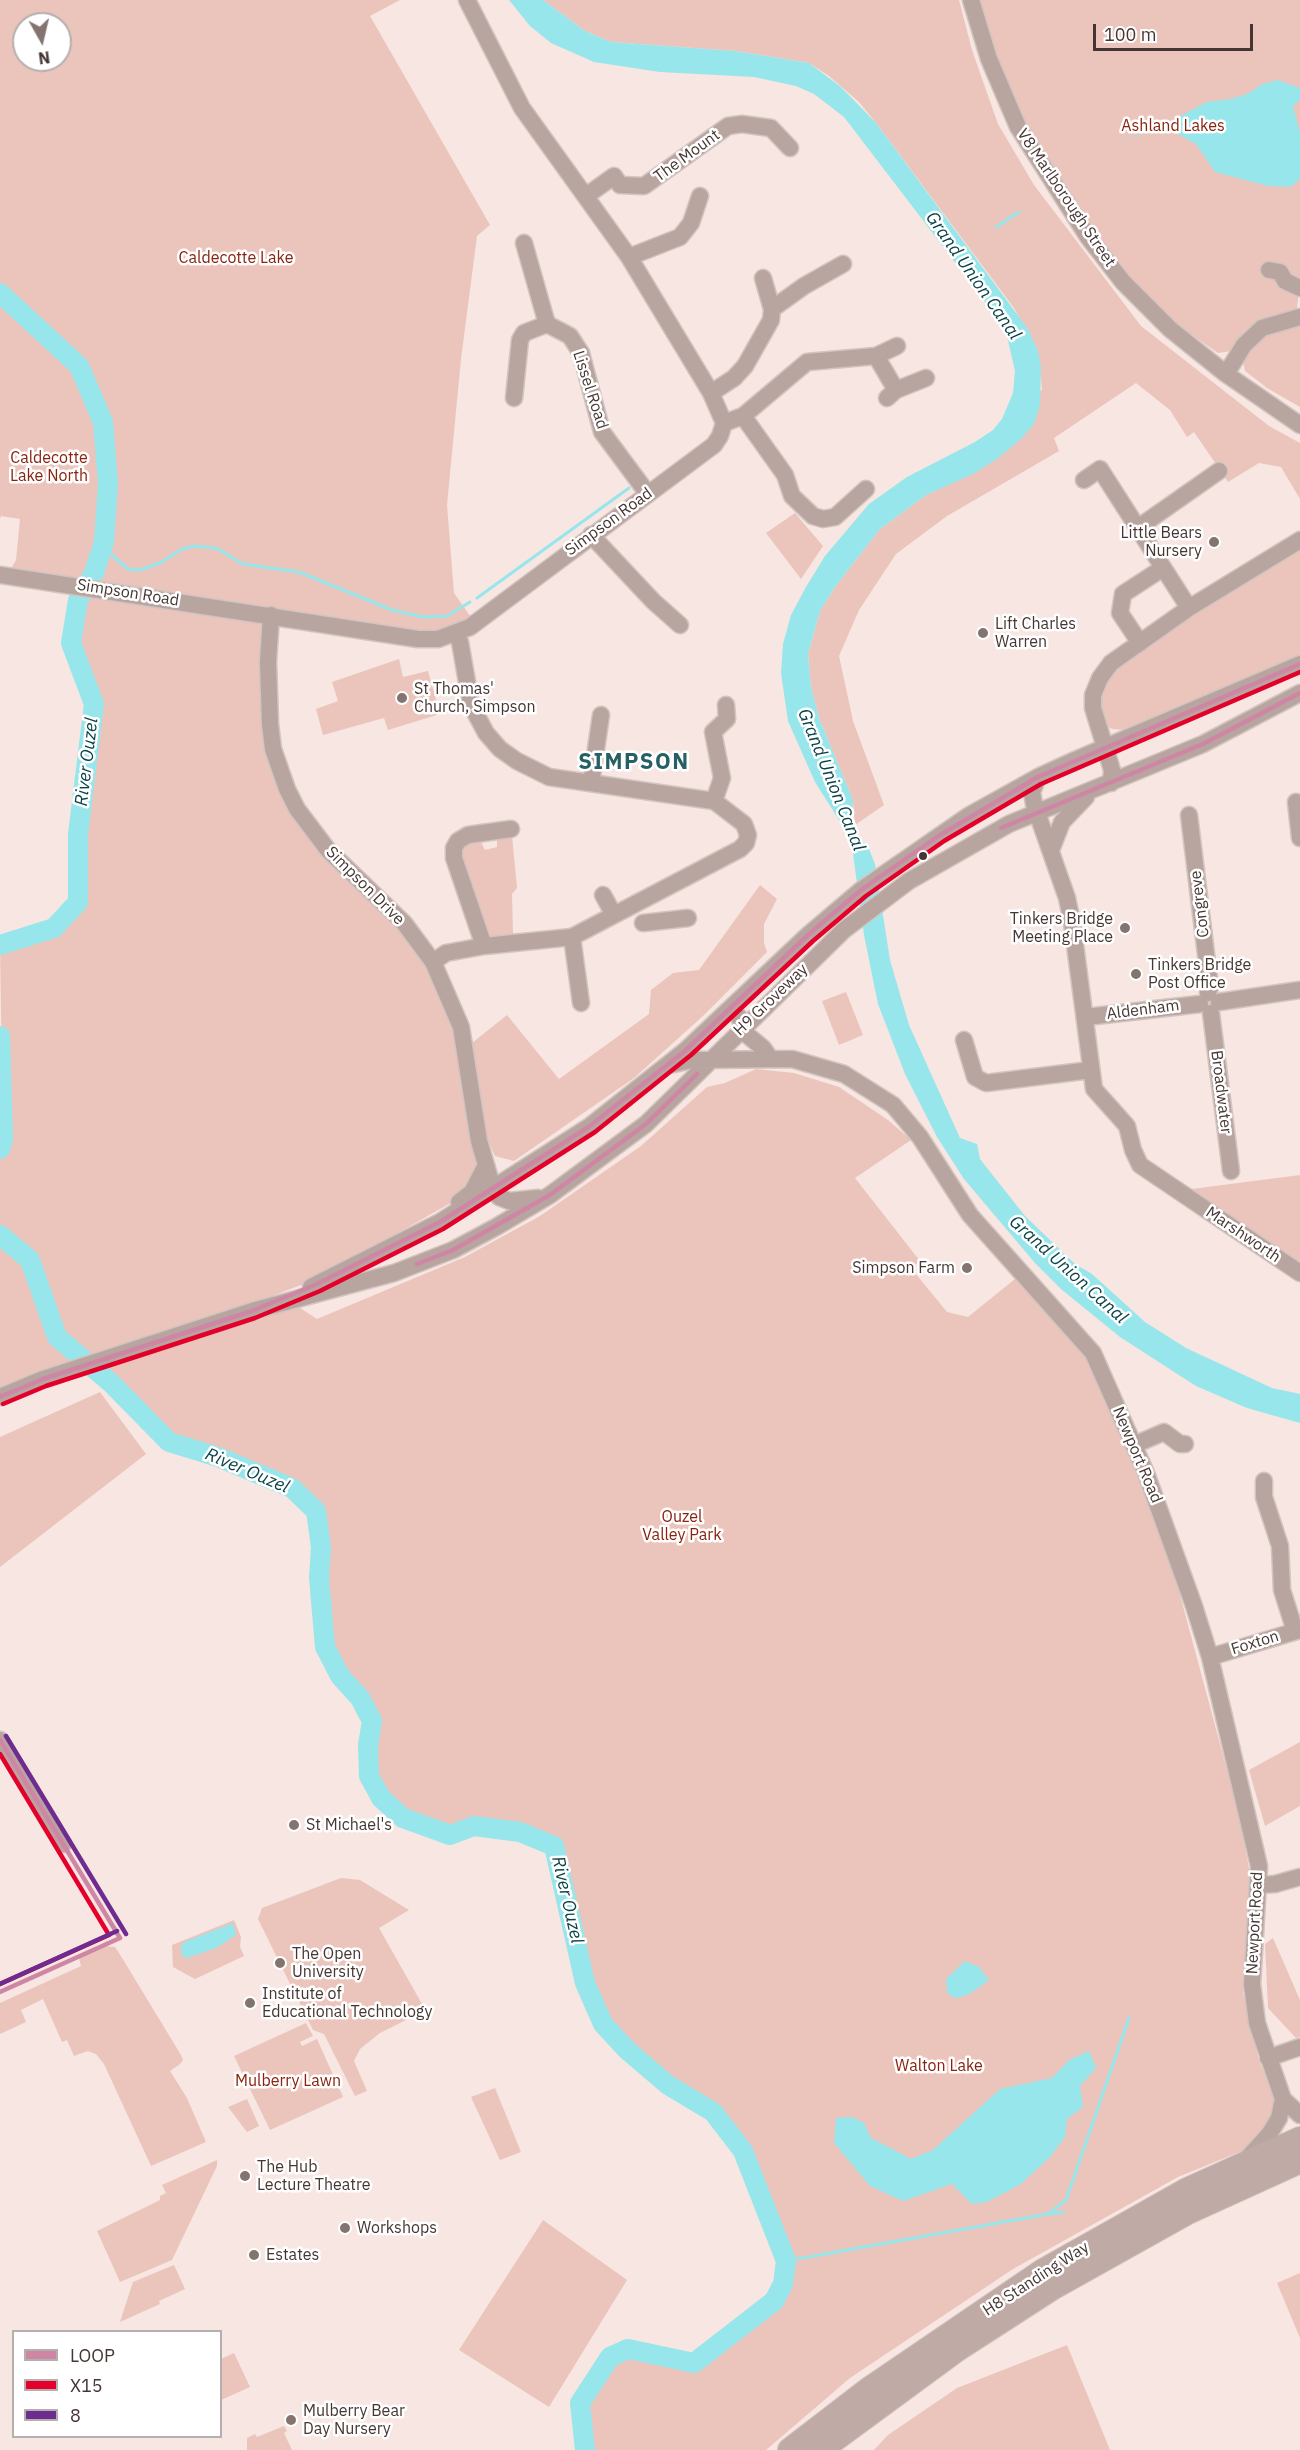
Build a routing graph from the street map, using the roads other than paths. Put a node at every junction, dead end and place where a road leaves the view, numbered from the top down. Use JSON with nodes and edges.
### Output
{"nodes":[{"id":1,"x":466,"y":0,"type":"edge"},
{"id":2,"x":970,"y":0,"type":"edge"},
{"id":3,"x":790,"y":148,"type":"dead end"},
{"id":4,"x":586,"y":196,"type":"junction"},
{"id":5,"x":700,"y":196,"type":"dead end"},
{"id":6,"x":524,"y":243,"type":"dead end"},
{"id":7,"x":629,"y":257,"type":"junction"},
{"id":8,"x":843,"y":264,"type":"dead end"},
{"id":9,"x":1269,"y":270,"type":"dead end"},
{"id":10,"x":763,"y":278,"type":"dead end"},
{"id":11,"x":1300,"y":288,"type":"edge"},
{"id":12,"x":772,"y":309,"type":"junction"},
{"id":13,"x":1300,"y":317,"type":"edge"},
{"id":14,"x":547,"y":324,"type":"junction"},
{"id":15,"x":897,"y":346,"type":"dead end"},
{"id":16,"x":876,"y":356,"type":"junction"},
{"id":17,"x":1226,"y":374,"type":"junction"},
{"id":18,"x":926,"y":378,"type":"dead end"},
{"id":19,"x":711,"y":393,"type":"junction"},
{"id":20,"x":514,"y":399,"type":"dead end"},
{"id":21,"x":743,"y":416,"type":"junction"},
{"id":22,"x":724,"y":423,"type":"junction"},
{"id":23,"x":1300,"y":425,"type":"edge"},
{"id":24,"x":1219,"y":471,"type":"dead end"},
{"id":25,"x":1084,"y":480,"type":"dead end"},
{"id":26,"x":866,"y":489,"type":"dead end"},
{"id":27,"x":648,"y":494,"type":"junction"},
{"id":28,"x":1139,"y":526,"type":"junction"},
{"id":29,"x":591,"y":535,"type":"junction"},
{"id":30,"x":1300,"y":540,"type":"edge"},
{"id":31,"x":1163,"y":568,"type":"junction"},
{"id":32,"x":0,"y":575,"type":"edge"},
{"id":33,"x":1189,"y":608,"type":"junction"},
{"id":34,"x":271,"y":615,"type":"junction"},
{"id":35,"x":680,"y":625,"type":"dead end"},
{"id":36,"x":456,"y":634,"type":"junction"},
{"id":37,"x":1140,"y":643,"type":"junction"},
{"id":38,"x":1300,"y":664,"type":"edge"},
{"id":39,"x":1300,"y":693,"type":"edge"},
{"id":40,"x":726,"y":705,"type":"dead end"},
{"id":41,"x":601,"y":715,"type":"dead end"},
{"id":42,"x":1107,"y":753,"type":"junction"},
{"id":43,"x":1146,"y":769,"type":"junction"},
{"id":44,"x":1042,"y":776,"type":"junction"},
{"id":45,"x":591,"y":783,"type":"junction"},
{"id":46,"x":1105,"y":785,"type":"junction"},
{"id":47,"x":1000,"y":798,"type":"junction"},
{"id":48,"x":714,"y":801,"type":"junction"},
{"id":49,"x":1296,"y":802,"type":"dead end"},
{"id":50,"x":1067,"y":806,"type":"junction"},
{"id":51,"x":1035,"y":808,"type":"junction"},
{"id":52,"x":1189,"y":815,"type":"dead end"},
{"id":53,"x":511,"y":828,"type":"dead end"},
{"id":54,"x":1300,"y":838,"type":"edge"},
{"id":55,"x":1051,"y":850,"type":"junction"},
{"id":56,"x":656,"y":894,"type":"junction"},
{"id":57,"x":603,"y":895,"type":"dead end"},
{"id":58,"x":614,"y":915,"type":"junction"},
{"id":59,"x":643,"y":923,"type":"dead end"},
{"id":60,"x":572,"y":937,"type":"junction"},
{"id":61,"x":484,"y":946,"type":"junction"},
{"id":62,"x":433,"y":962,"type":"junction"},
{"id":63,"x":1300,"y":990,"type":"edge"},
{"id":64,"x":735,"y":1002,"type":"junction"},
{"id":65,"x":581,"y":1003,"type":"dead end"},
{"id":66,"x":1209,"y":1003,"type":"junction"},
{"id":67,"x":766,"y":1006,"type":"junction"},
{"id":68,"x":1086,"y":1017,"type":"junction"},
{"id":69,"x":742,"y":1028,"type":"junction"},
{"id":70,"x":964,"y":1040,"type":"dead end"},
{"id":71,"x":766,"y":1053,"type":"junction"},
{"id":72,"x":711,"y":1060,"type":"junction"},
{"id":73,"x":669,"y":1065,"type":"junction"},
{"id":74,"x":1091,"y":1070,"type":"junction"},
{"id":75,"x":484,"y":1160,"type":"junction"},
{"id":76,"x":1231,"y":1170,"type":"dead end"},
{"id":77,"x":501,"y":1190,"type":"junction"},
{"id":78,"x":550,"y":1195,"type":"junction"},
{"id":79,"x":496,"y":1227,"type":"junction"},
{"id":80,"x":386,"y":1251,"type":"junction"},
{"id":81,"x":1300,"y":1273,"type":"edge"},
{"id":82,"x":252,"y":1311,"type":"junction"},
{"id":83,"x":0,"y":1397,"type":"edge"},
{"id":84,"x":1185,"y":1444,"type":"dead end"},
{"id":85,"x":1134,"y":1445,"type":"junction"},
{"id":86,"x":1264,"y":1481,"type":"dead end"},
{"id":87,"x":1297,"y":1630,"type":"edge"},
{"id":88,"x":1210,"y":1657,"type":"junction"},
{"id":89,"x":0,"y":1740,"type":"edge"},
{"id":90,"x":63,"y":1844,"type":"dead end"},
{"id":91,"x":1300,"y":1877,"type":"edge"},
{"id":92,"x":1259,"y":1885,"type":"junction"},
{"id":93,"x":1300,"y":2047,"type":"edge"},
{"id":94,"x":1268,"y":2058,"type":"junction"},
{"id":95,"x":1283,"y":2099,"type":"junction"},
{"id":96,"x":1300,"y":2115,"type":"edge"},
{"id":97,"x":1300,"y":2139,"type":"edge"},
{"id":98,"x":1300,"y":2161,"type":"edge"},
{"id":99,"x":1243,"y":2164,"type":"junction"},
{"id":100,"x":790,"y":2450,"type":"edge"},
{"id":101,"x":820,"y":2450,"type":"edge"}],
"edges":[{"from":1,"to":4,"type":"street"},
{"from":2,"to":17,"type":"street","name":"V8 Marlborough Street"},
{"from":3,"to":4,"type":"street","name":"The Mount"},
{"from":4,"to":7,"type":"street"},
{"from":5,"to":7,"type":"street"},
{"from":6,"to":14,"type":"street"},
{"from":7,"to":19,"type":"street"},
{"from":8,"to":12,"type":"street"},
{"from":9,"to":11,"type":"street"},
{"from":10,"to":12,"type":"street"},
{"from":12,"to":19,"type":"street"},
{"from":13,"to":17,"type":"street"},
{"from":14,"to":20,"type":"street"},
{"from":14,"to":27,"type":"street","name":"Lissel Road"},
{"from":15,"to":16,"type":"street"},
{"from":16,"to":18,"type":"street"},
{"from":16,"to":21,"type":"street"},
{"from":17,"to":23,"type":"street","name":"V8 Marlborough Street"},
{"from":19,"to":22,"type":"street"},
{"from":21,"to":22,"type":"street"},
{"from":21,"to":26,"type":"street"},
{"from":22,"to":27,"type":"street","name":"Simpson Road"},
{"from":24,"to":28,"type":"street"},
{"from":25,"to":28,"type":"street"},
{"from":27,"to":29,"type":"street","name":"Simpson Road"},
{"from":28,"to":31,"type":"street"},
{"from":29,"to":35,"type":"street"},
{"from":29,"to":36,"type":"street","name":"Simpson Road"},
{"from":30,"to":33,"type":"street"},
{"from":31,"to":33,"type":"street"},
{"from":31,"to":37,"type":"street"},
{"from":32,"to":34,"type":"street","name":"Simpson Road"},
{"from":33,"to":37,"type":"street"},
{"from":34,"to":36,"type":"street","name":"Simpson Road"},
{"from":34,"to":62,"type":"street","name":"Simpson Drive"},
{"from":36,"to":45,"type":"street"},
{"from":37,"to":42,"type":"street"},
{"from":38,"to":42,"type":"street","name":"H9 Groveway"},
{"from":39,"to":43,"type":"street"},
{"from":40,"to":48,"type":"street"},
{"from":41,"to":45,"type":"street"},
{"from":42,"to":43,"type":"street"},
{"from":42,"to":44,"type":"street","name":"H9 Groveway"},
{"from":42,"to":46,"type":"street"},
{"from":43,"to":46,"type":"street"},
{"from":44,"to":47,"type":"street","name":"H9 Groveway"},
{"from":44,"to":51,"type":"street"},
{"from":45,"to":48,"type":"street"},
{"from":46,"to":50,"type":"street"},
{"from":47,"to":51,"type":"street"},
{"from":47,"to":64,"type":"street","name":"H9 Groveway"},
{"from":48,"to":56,"type":"street"},
{"from":49,"to":54,"type":"street"},
{"from":50,"to":51,"type":"street","name":"H9 Groveway"},
{"from":50,"to":55,"type":"street"},
{"from":51,"to":55,"type":"street","name":"Marshworth"},
{"from":51,"to":67,"type":"street","name":"H9 Groveway"},
{"from":52,"to":66,"type":"street","name":"Congreve"},
{"from":53,"to":61,"type":"street"},
{"from":55,"to":68,"type":"street","name":"Marshworth"},
{"from":56,"to":58,"type":"street"},
{"from":56,"to":59,"type":"street"},
{"from":57,"to":58,"type":"street"},
{"from":58,"to":60,"type":"street"},
{"from":60,"to":61,"type":"street"},
{"from":60,"to":65,"type":"street"},
{"from":61,"to":62,"type":"street"},
{"from":62,"to":75,"type":"street","name":"Simpson Drive"},
{"from":63,"to":66,"type":"street","name":"Aldenham"},
{"from":64,"to":69,"type":"street"},
{"from":64,"to":73,"type":"street","name":"H9 Groveway"},
{"from":66,"to":68,"type":"street","name":"Aldenham"},
{"from":66,"to":76,"type":"street","name":"Broadwater"},
{"from":67,"to":69,"type":"street","name":"H9 Groveway"},
{"from":67,"to":71,"type":"street"},
{"from":68,"to":74,"type":"street","name":"Marshworth"},
{"from":69,"to":71,"type":"street"},
{"from":69,"to":72,"type":"street","name":"H9 Groveway"},
{"from":70,"to":74,"type":"street"},
{"from":71,"to":72,"type":"street","name":"Newport Road"},
{"from":71,"to":85,"type":"street","name":"Newport Road"},
{"from":72,"to":73,"type":"street","name":"Newport Road"},
{"from":72,"to":78,"type":"street","name":"H9 Groveway"},
{"from":73,"to":77,"type":"street","name":"H9 Groveway"},
{"from":74,"to":81,"type":"street","name":"Marshworth"},
{"from":75,"to":77,"type":"street","name":"Simpson Drive"},
{"from":75,"to":80,"type":"street"},
{"from":77,"to":78,"type":"street"},
{"from":77,"to":79,"type":"street"},
{"from":77,"to":80,"type":"street","name":"H9 Groveway"},
{"from":78,"to":79,"type":"street","name":"H9 Groveway"},
{"from":79,"to":82,"type":"street","name":"H9 Groveway"},
{"from":80,"to":82,"type":"street","name":"H9 Groveway"},
{"from":82,"to":83,"type":"street","name":"H9 Groveway"},
{"from":84,"to":85,"type":"street"},
{"from":85,"to":88,"type":"street","name":"Newport Road"},
{"from":86,"to":87,"type":"street"},
{"from":87,"to":88,"type":"street","name":"Foxton"},
{"from":88,"to":92,"type":"street","name":"Newport Road"},
{"from":89,"to":90,"type":"street"},
{"from":91,"to":92,"type":"street"},
{"from":92,"to":94,"type":"street","name":"Newport Road"},
{"from":93,"to":94,"type":"street"},
{"from":94,"to":95,"type":"street","name":"Newport Road"},
{"from":95,"to":96,"type":"street"},
{"from":95,"to":99,"type":"street"},
{"from":97,"to":99,"type":"highway","name":"H8 Standing Way"},
{"from":98,"to":101,"type":"highway","name":"H8 Standing Way"},
{"from":99,"to":100,"type":"highway","name":"H8 Standing Way"}]}
